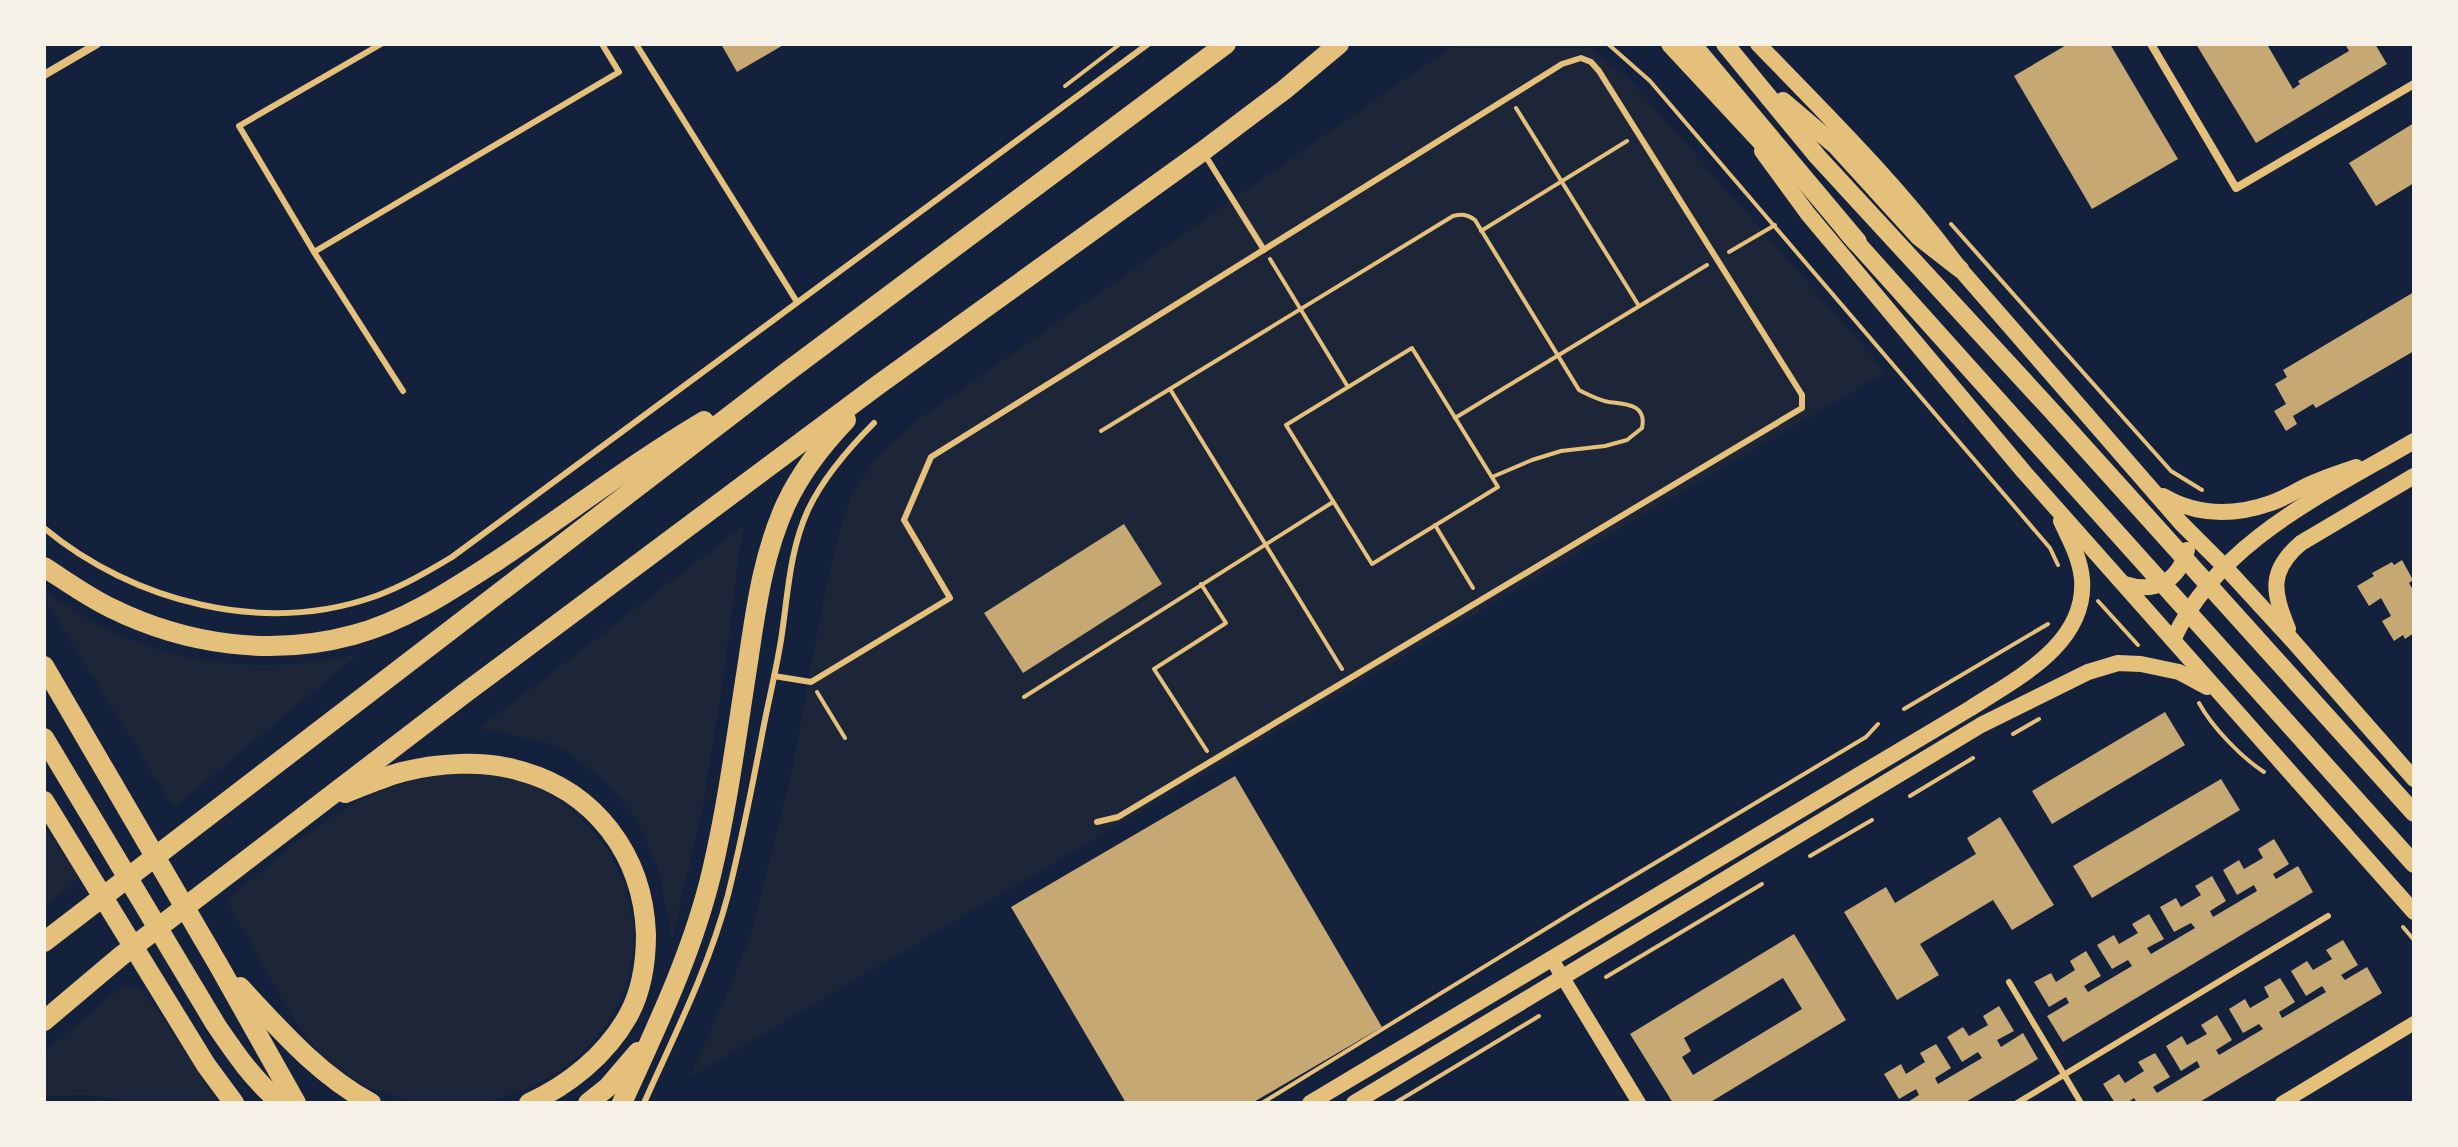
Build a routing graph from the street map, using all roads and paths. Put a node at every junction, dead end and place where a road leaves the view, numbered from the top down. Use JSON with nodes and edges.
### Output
{"nodes":[{"id":1,"x":97,"y":44,"type":"edge"},
{"id":2,"x":381,"y":44,"type":"edge"},
{"id":3,"x":602,"y":44,"type":"edge"},
{"id":4,"x":636,"y":44,"type":"edge"},
{"id":5,"x":1148,"y":44,"type":"edge"},
{"id":6,"x":1214,"y":44,"type":"edge"},
{"id":7,"x":1226,"y":44,"type":"edge"},
{"id":8,"x":1339,"y":44,"type":"edge"},
{"id":9,"x":1608,"y":44,"type":"edge"},
{"id":10,"x":1670,"y":44,"type":"edge"},
{"id":11,"x":1691,"y":44,"type":"edge"},
{"id":12,"x":1725,"y":44,"type":"edge"},
{"id":13,"x":1758,"y":44,"type":"edge"},
{"id":14,"x":2151,"y":44,"type":"edge"},
{"id":15,"x":1748,"y":70,"type":"junction"},
{"id":16,"x":44,"y":75,"type":"edge"},
{"id":17,"x":1179,"y":79,"type":"junction"},
{"id":18,"x":2414,"y":84,"type":"edge"},
{"id":19,"x":1509,"y":97,"type":"junction"},
{"id":20,"x":1737,"y":118,"type":"junction"},
{"id":21,"x":1639,"y":134,"type":"junction"},
{"id":22,"x":1203,"y":151,"type":"junction"},
{"id":23,"x":1561,"y":182,"type":"junction"},
{"id":24,"x":1948,"y":220,"type":"dead end"},
{"id":25,"x":1775,"y":225,"type":"junction"},
{"id":26,"x":1481,"y":231,"type":"junction"},
{"id":27,"x":1857,"y":242,"type":"junction"},
{"id":28,"x":1264,"y":250,"type":"junction"},
{"id":29,"x":314,"y":252,"type":"junction"},
{"id":30,"x":1717,"y":259,"type":"junction"},
{"id":31,"x":1960,"y":269,"type":"junction"},
{"id":32,"x":797,"y":302,"type":"junction"},
{"id":33,"x":1639,"y":306,"type":"junction"},
{"id":34,"x":1300,"y":309,"type":"junction"},
{"id":35,"x":1557,"y":356,"type":"junction"},
{"id":36,"x":787,"y":372,"type":"junction"},
{"id":37,"x":878,"y":385,"type":"junction"},
{"id":38,"x":1348,"y":387,"type":"junction"},
{"id":39,"x":1170,"y":389,"type":"junction"},
{"id":40,"x":403,"y":391,"type":"dead end"},
{"id":41,"x":1455,"y":418,"type":"junction"},
{"id":42,"x":874,"y":423,"type":"dead end"},
{"id":43,"x":1101,"y":431,"type":"dead end"},
{"id":44,"x":2408,"y":445,"type":"edge"},
{"id":45,"x":2414,"y":476,"type":"edge"},
{"id":46,"x":1492,"y":477,"type":"junction"},
{"id":47,"x":2147,"y":483,"type":"junction"},
{"id":48,"x":2212,"y":493,"type":"dead end"},
{"id":49,"x":1333,"y":501,"type":"junction"},
{"id":50,"x":2054,"y":505,"type":"junction"},
{"id":51,"x":2181,"y":523,"type":"junction"},
{"id":52,"x":1435,"y":525,"type":"junction"},
{"id":53,"x":44,"y":528,"type":"edge"},
{"id":54,"x":1264,"y":543,"type":"junction"},
{"id":55,"x":44,"y":567,"type":"edge"},
{"id":56,"x":2225,"y":567,"type":"junction"},
{"id":57,"x":2062,"y":574,"type":"dead end"},
{"id":58,"x":1201,"y":584,"type":"junction"},
{"id":59,"x":2125,"y":584,"type":"junction"},
{"id":60,"x":1480,"y":599,"type":"junction"},
{"id":61,"x":2096,"y":599,"type":"dead end"},
{"id":62,"x":2053,"y":619,"type":"dead end"},
{"id":63,"x":2173,"y":640,"type":"junction"},
{"id":64,"x":2293,"y":641,"type":"junction"},
{"id":65,"x":2142,"y":650,"type":"dead end"},
{"id":66,"x":44,"y":666,"type":"edge"},
{"id":67,"x":774,"y":676,"type":"junction"},
{"id":68,"x":1348,"y":678,"type":"junction"},
{"id":69,"x":811,"y":682,"type":"junction"},
{"id":70,"x":2189,"y":695,"type":"dead end"},
{"id":71,"x":1024,"y":697,"type":"dead end"},
{"id":72,"x":2225,"y":700,"type":"junction"},
{"id":73,"x":1971,"y":708,"type":"junction"},
{"id":74,"x":1904,"y":709,"type":"dead end"},
{"id":75,"x":2040,"y":719,"type":"dead end"},
{"id":76,"x":1878,"y":724,"type":"dead end"},
{"id":77,"x":1981,"y":725,"type":"junction"},
{"id":78,"x":2013,"y":734,"type":"dead end"},
{"id":79,"x":44,"y":738,"type":"edge"},
{"id":80,"x":845,"y":738,"type":"dead end"},
{"id":81,"x":1973,"y":758,"type":"dead end"},
{"id":82,"x":1213,"y":760,"type":"junction"},
{"id":83,"x":2268,"y":774,"type":"dead end"},
{"id":84,"x":2414,"y":779,"type":"edge"},
{"id":85,"x":1910,"y":796,"type":"dead end"},
{"id":86,"x":44,"y":801,"type":"edge"},
{"id":87,"x":323,"y":802,"type":"junction"},
{"id":88,"x":2414,"y":813,"type":"edge"},
{"id":89,"x":1872,"y":820,"type":"dead end"},
{"id":90,"x":1097,"y":822,"type":"dead end"},
{"id":91,"x":1810,"y":856,"type":"dead end"},
{"id":92,"x":2414,"y":864,"type":"edge"},
{"id":93,"x":1762,"y":884,"type":"dead end"},
{"id":94,"x":2414,"y":912,"type":"edge"},
{"id":95,"x":2328,"y":916,"type":"dead end"},
{"id":96,"x":2393,"y":916,"type":"dead end"},
{"id":97,"x":2414,"y":940,"type":"edge"},
{"id":98,"x":44,"y":942,"type":"edge"},
{"id":99,"x":1551,"y":958,"type":"junction"},
{"id":100,"x":219,"y":966,"type":"junction"},
{"id":101,"x":1562,"y":977,"type":"junction"},
{"id":102,"x":1606,"y":977,"type":"dead end"},
{"id":103,"x":2009,"y":982,"type":"dead end"},
{"id":104,"x":1539,"y":1016,"type":"dead end"},
{"id":105,"x":44,"y":1021,"type":"edge"},
{"id":106,"x":659,"y":1021,"type":"junction"},
{"id":107,"x":2414,"y":1023,"type":"edge"},
{"id":108,"x":2064,"y":1075,"type":"junction"},
{"id":109,"x":234,"y":1103,"type":"edge"},
{"id":110,"x":281,"y":1103,"type":"edge"},
{"id":111,"x":296,"y":1103,"type":"edge"},
{"id":112,"x":371,"y":1103,"type":"edge"},
{"id":113,"x":529,"y":1103,"type":"edge"},
{"id":114,"x":588,"y":1103,"type":"edge"},
{"id":115,"x":622,"y":1103,"type":"edge"},
{"id":116,"x":644,"y":1103,"type":"edge"},
{"id":117,"x":1262,"y":1103,"type":"edge"},
{"id":118,"x":1310,"y":1103,"type":"edge"},
{"id":119,"x":1354,"y":1103,"type":"edge"},
{"id":120,"x":1395,"y":1103,"type":"edge"},
{"id":121,"x":1639,"y":1103,"type":"edge"},
{"id":122,"x":2017,"y":1103,"type":"edge"},
{"id":123,"x":2081,"y":1103,"type":"edge"},
{"id":124,"x":2282,"y":1103,"type":"edge"}],
"edges":[{"from":1,"to":16,"type":"street"},
{"from":2,"to":29,"type":"lane"},
{"from":3,"to":29,"type":"lane"},
{"from":4,"to":32,"type":"lane"},
{"from":5,"to":32,"type":"lane"},
{"from":6,"to":17,"type":"highway"},
{"from":7,"to":17,"type":"highway"},
{"from":8,"to":22,"type":"highway"},
{"from":9,"to":25,"type":"path"},
{"from":10,"to":20,"type":"main road"},
{"from":11,"to":27,"type":"highway"},
{"from":12,"to":15,"type":"main road"},
{"from":13,"to":31,"type":"main road"},
{"from":14,"to":18,"type":"street"},
{"from":15,"to":31,"type":"main road"},
{"from":15,"to":88,"type":"main road"},
{"from":17,"to":36,"type":"highway"},
{"from":19,"to":21,"type":"lane"},
{"from":19,"to":23,"type":"path"},
{"from":19,"to":28,"type":"lane"},
{"from":20,"to":27,"type":"main road"},
{"from":20,"to":50,"type":"main road"},
{"from":21,"to":23,"type":"path"},
{"from":21,"to":30,"type":"lane"},
{"from":22,"to":28,"type":"lane"},
{"from":22,"to":37,"type":"highway"},
{"from":23,"to":26,"type":"path"},
{"from":23,"to":33,"type":"path"},
{"from":24,"to":48,"type":"path"},
{"from":25,"to":30,"type":"path"},
{"from":25,"to":57,"type":"path"},
{"from":26,"to":34,"type":"path"},
{"from":26,"to":35,"type":"path"},
{"from":27,"to":92,"type":"main road"},
{"from":28,"to":34,"type":"path"},
{"from":28,"to":69,"type":"lane"},
{"from":29,"to":40,"type":"lane"},
{"from":30,"to":33,"type":"path"},
{"from":30,"to":60,"type":"lane"},
{"from":31,"to":47,"type":"main road"},
{"from":32,"to":53,"type":"lane"},
{"from":33,"to":35,"type":"path"},
{"from":34,"to":38,"type":"path"},
{"from":34,"to":39,"type":"path"},
{"from":35,"to":41,"type":"path"},
{"from":35,"to":46,"type":"path"},
{"from":36,"to":55,"type":"highway"},
{"from":36,"to":98,"type":"highway"},
{"from":37,"to":87,"type":"highway"},
{"from":37,"to":106,"type":"highway"},
{"from":38,"to":41,"type":"path"},
{"from":38,"to":49,"type":"path"},
{"from":39,"to":43,"type":"path"},
{"from":39,"to":54,"type":"path"},
{"from":41,"to":46,"type":"path"},
{"from":42,"to":67,"type":"lane"},
{"from":44,"to":47,"type":"main road"},
{"from":44,"to":56,"type":"main road"},
{"from":45,"to":64,"type":"main road"},
{"from":46,"to":52,"type":"path"},
{"from":47,"to":51,"type":"main road"},
{"from":49,"to":52,"type":"path"},
{"from":49,"to":54,"type":"path"},
{"from":50,"to":59,"type":"main road"},
{"from":50,"to":73,"type":"main road"},
{"from":51,"to":56,"type":"main road"},
{"from":51,"to":59,"type":"main road"},
{"from":52,"to":60,"type":"path"},
{"from":54,"to":58,"type":"path"},
{"from":54,"to":68,"type":"path"},
{"from":56,"to":63,"type":"main road"},
{"from":56,"to":64,"type":"main road"},
{"from":58,"to":71,"type":"path"},
{"from":58,"to":82,"type":"path"},
{"from":59,"to":63,"type":"main road"},
{"from":60,"to":68,"type":"lane"},
{"from":61,"to":65,"type":"path"},
{"from":62,"to":74,"type":"path"},
{"from":63,"to":72,"type":"main road"},
{"from":64,"to":84,"type":"main road"},
{"from":66,"to":100,"type":"highway"},
{"from":67,"to":69,"type":"lane"},
{"from":67,"to":116,"type":"lane"},
{"from":68,"to":82,"type":"lane"},
{"from":69,"to":80,"type":"path"},
{"from":70,"to":83,"type":"path"},
{"from":72,"to":77,"type":"main road"},
{"from":72,"to":94,"type":"main road"},
{"from":73,"to":77,"type":"main road"},
{"from":73,"to":99,"type":"main road"},
{"from":75,"to":78,"type":"path"},
{"from":76,"to":117,"type":"path"},
{"from":77,"to":101,"type":"main road"},
{"from":79,"to":110,"type":"highway"},
{"from":81,"to":85,"type":"path"},
{"from":82,"to":90,"type":"lane"},
{"from":86,"to":109,"type":"highway"},
{"from":87,"to":105,"type":"highway"},
{"from":87,"to":113,"type":"highway"},
{"from":89,"to":91,"type":"path"},
{"from":93,"to":102,"type":"path"},
{"from":95,"to":108,"type":"lane"},
{"from":96,"to":97,"type":"path"},
{"from":99,"to":101,"type":"street"},
{"from":99,"to":118,"type":"main road"},
{"from":100,"to":111,"type":"highway"},
{"from":100,"to":112,"type":"highway"},
{"from":101,"to":119,"type":"main road"},
{"from":101,"to":121,"type":"street"},
{"from":103,"to":108,"type":"lane"},
{"from":104,"to":120,"type":"path"},
{"from":106,"to":114,"type":"highway"},
{"from":106,"to":115,"type":"highway"},
{"from":107,"to":124,"type":"street"},
{"from":108,"to":122,"type":"lane"},
{"from":108,"to":123,"type":"lane"}]}
